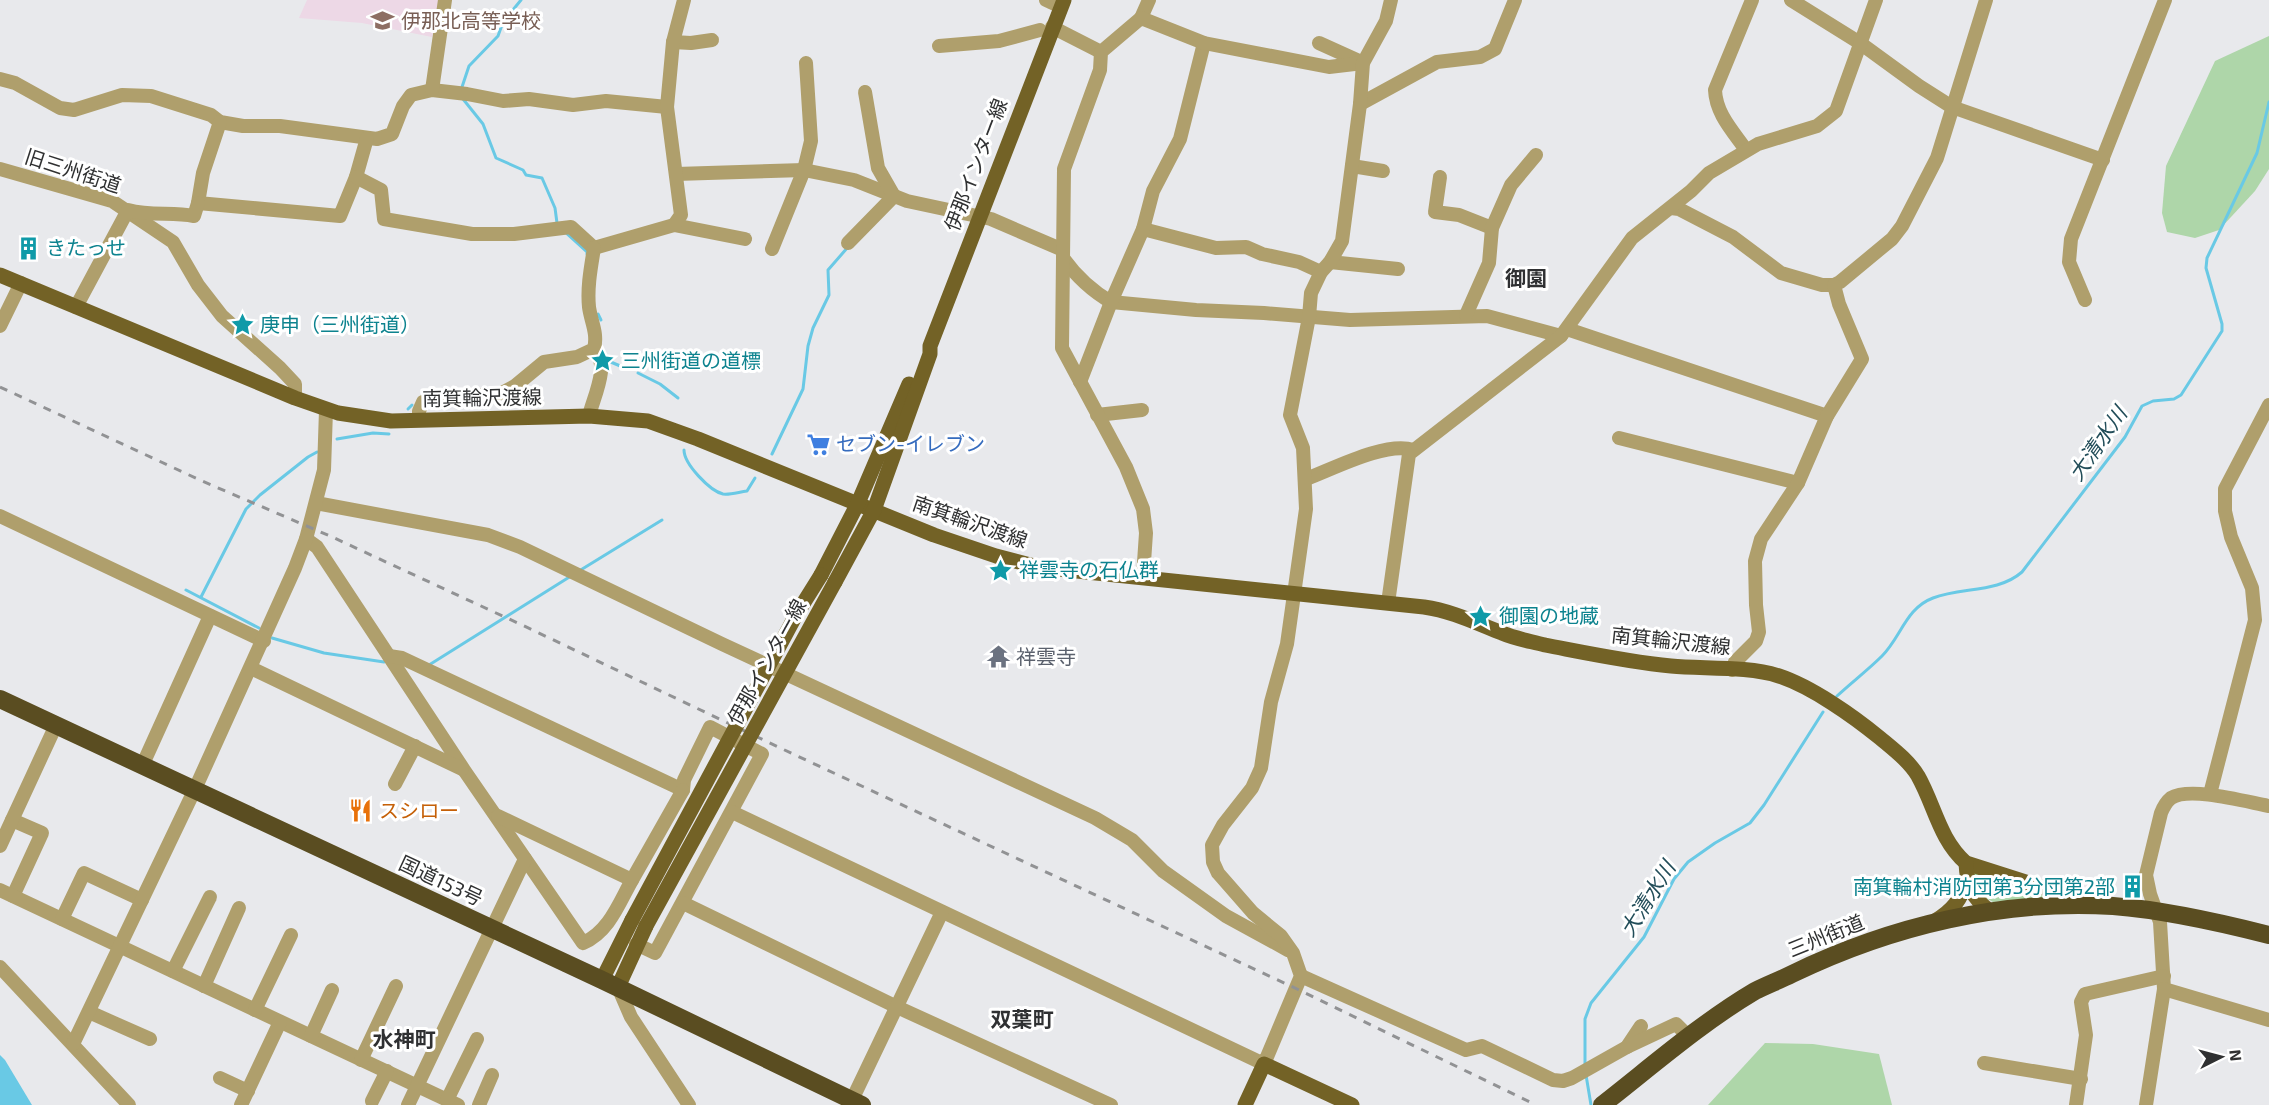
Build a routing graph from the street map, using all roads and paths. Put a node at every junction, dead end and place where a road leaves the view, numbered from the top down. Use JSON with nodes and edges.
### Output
{"nodes":[{"id":1,"x":445,"y":0,"type":"edge"},
{"id":2,"x":684,"y":0,"type":"edge"},
{"id":3,"x":1046,"y":0,"type":"edge"},
{"id":4,"x":1149,"y":0,"type":"edge"},
{"id":5,"x":1391,"y":0,"type":"edge"},
{"id":6,"x":1515,"y":0,"type":"edge"},
{"id":7,"x":1752,"y":0,"type":"edge"},
{"id":8,"x":1791,"y":0,"type":"edge"},
{"id":9,"x":1876,"y":0,"type":"edge"},
{"id":10,"x":1986,"y":0,"type":"edge"},
{"id":11,"x":2165,"y":0,"type":"edge"},
{"id":12,"x":1062,"y":3,"type":"edge"},
{"id":13,"x":1141,"y":18,"type":"junction"},
{"id":14,"x":1046,"y":28,"type":"junction"},
{"id":15,"x":712,"y":40,"type":"dead end"},
{"id":16,"x":673,"y":42,"type":"junction"},
{"id":17,"x":1204,"y":43,"type":"junction"},
{"id":18,"x":1319,"y":43,"type":"dead end"},
{"id":19,"x":1860,"y":43,"type":"junction"},
{"id":20,"x":939,"y":46,"type":"dead end"},
{"id":21,"x":1101,"y":52,"type":"junction"},
{"id":22,"x":806,"y":63,"type":"dead end"},
{"id":23,"x":1363,"y":63,"type":"junction"},
{"id":24,"x":0,"y":79,"type":"edge"},
{"id":25,"x":432,"y":90,"type":"junction"},
{"id":26,"x":865,"y":92,"type":"dead end"},
{"id":27,"x":1360,"y":104,"type":"junction"},
{"id":28,"x":667,"y":107,"type":"junction"},
{"id":29,"x":1952,"y":107,"type":"junction"},
{"id":30,"x":220,"y":122,"type":"junction"},
{"id":31,"x":367,"y":138,"type":"junction"},
{"id":32,"x":1746,"y":150,"type":"junction"},
{"id":33,"x":1536,"y":155,"type":"dead end"},
{"id":34,"x":2103,"y":160,"type":"junction"},
{"id":35,"x":1352,"y":166,"type":"junction"},
{"id":36,"x":0,"y":169,"type":"edge"},
{"id":37,"x":804,"y":170,"type":"junction"},
{"id":38,"x":1383,"y":171,"type":"dead end"},
{"id":39,"x":676,"y":174,"type":"junction"},
{"id":40,"x":356,"y":177,"type":"junction"},
{"id":41,"x":1440,"y":177,"type":"dead end"},
{"id":42,"x":894,"y":196,"type":"junction"},
{"id":43,"x":198,"y":203,"type":"junction"},
{"id":44,"x":1671,"y":208,"type":"junction"},
{"id":45,"x":128,"y":210,"type":"junction"},
{"id":46,"x":978,"y":216,"type":"junction"},
{"id":47,"x":674,"y":225,"type":"junction"},
{"id":48,"x":1492,"y":228,"type":"junction"},
{"id":49,"x":1143,"y":229,"type":"junction"},
{"id":50,"x":745,"y":239,"type":"dead end"},
{"id":51,"x":848,"y":243,"type":"dead end"},
{"id":52,"x":594,"y":248,"type":"junction"},
{"id":53,"x":772,"y":249,"type":"dead end"},
{"id":54,"x":1063,"y":254,"type":"junction"},
{"id":55,"x":1325,"y":267,"type":"junction"},
{"id":56,"x":1398,"y":269,"type":"dead end"},
{"id":57,"x":0,"y":275,"type":"edge"},
{"id":58,"x":21,"y":284,"type":"junction"},
{"id":59,"x":1834,"y":285,"type":"junction"},
{"id":60,"x":2085,"y":300,"type":"dead end"},
{"id":61,"x":1111,"y":302,"type":"junction"},
{"id":62,"x":76,"y":307,"type":"junction"},
{"id":63,"x":1466,"y":315,"type":"junction"},
{"id":64,"x":1309,"y":317,"type":"junction"},
{"id":65,"x":0,"y":326,"type":"edge"},
{"id":66,"x":1564,"y":333,"type":"junction"},
{"id":67,"x":930,"y":346,"type":"junction"},
{"id":68,"x":594,"y":349,"type":"junction"},
{"id":69,"x":1080,"y":382,"type":"junction"},
{"id":70,"x":295,"y":398,"type":"junction"},
{"id":71,"x":2269,"y":405,"type":"edge"},
{"id":72,"x":326,"y":410,"type":"junction"},
{"id":73,"x":1142,"y":410,"type":"dead end"},
{"id":74,"x":1097,"y":415,"type":"junction"},
{"id":75,"x":589,"y":416,"type":"junction"},
{"id":76,"x":1827,"y":416,"type":"junction"},
{"id":77,"x":419,"y":420,"type":"junction"},
{"id":78,"x":1619,"y":438,"type":"dead end"},
{"id":79,"x":1413,"y":450,"type":"junction"},
{"id":80,"x":1306,"y":479,"type":"junction"},
{"id":81,"x":1798,"y":483,"type":"junction"},
{"id":82,"x":316,"y":503,"type":"junction"},
{"id":83,"x":858,"y":503,"type":"junction"},
{"id":84,"x":874,"y":510,"type":"junction"},
{"id":85,"x":0,"y":516,"type":"edge"},
{"id":86,"x":306,"y":539,"type":"junction"},
{"id":87,"x":1143,"y":577,"type":"junction"},
{"id":88,"x":828,"y":578,"type":"junction"},
{"id":89,"x":1293,"y":593,"type":"junction"},
{"id":90,"x":1388,"y":603,"type":"junction"},
{"id":91,"x":210,"y":616,"type":"junction"},
{"id":92,"x":264,"y":641,"type":"junction"},
{"id":93,"x":389,"y":657,"type":"junction"},
{"id":94,"x":251,"y":668,"type":"junction"},
{"id":95,"x":1731,"y":670,"type":"junction"},
{"id":96,"x":0,"y":699,"type":"edge"},
{"id":97,"x":56,"y":725,"type":"junction"},
{"id":98,"x":415,"y":746,"type":"junction"},
{"id":99,"x":142,"y":764,"type":"junction"},
{"id":100,"x":464,"y":770,"type":"junction"},
{"id":101,"x":395,"y":784,"type":"dead end"},
{"id":102,"x":195,"y":789,"type":"junction"},
{"id":103,"x":683,"y":790,"type":"junction"},
{"id":104,"x":2210,"y":794,"type":"junction"},
{"id":105,"x":2269,"y":806,"type":"edge"},
{"id":106,"x":732,"y":812,"type":"junction"},
{"id":107,"x":496,"y":815,"type":"junction"},
{"id":108,"x":12,"y":820,"type":"junction"},
{"id":109,"x":0,"y":846,"type":"edge"},
{"id":110,"x":525,"y":859,"type":"junction"},
{"id":111,"x":1966,"y":863,"type":"junction"},
{"id":112,"x":632,"y":880,"type":"junction"},
{"id":113,"x":1966,"y":880,"type":"junction"},
{"id":114,"x":6,"y":893,"type":"edge"},
{"id":115,"x":210,"y":897,"type":"dead end"},
{"id":116,"x":142,"y":900,"type":"junction"},
{"id":117,"x":683,"y":903,"type":"junction"},
{"id":118,"x":2079,"y":905,"type":"junction"},
{"id":119,"x":239,"y":909,"type":"dead end"},
{"id":120,"x":1992,"y":912,"type":"junction"},
{"id":121,"x":2157,"y":912,"type":"junction"},
{"id":122,"x":941,"y":915,"type":"junction"},
{"id":123,"x":62,"y":919,"type":"junction"},
{"id":124,"x":1931,"y":924,"type":"junction"},
{"id":125,"x":605,"y":927,"type":"junction"},
{"id":126,"x":490,"y":929,"type":"junction"},
{"id":127,"x":291,"y":935,"type":"dead end"},
{"id":128,"x":2269,"y":935,"type":"edge"},
{"id":129,"x":630,"y":941,"type":"junction"},
{"id":130,"x":121,"y":946,"type":"junction"},
{"id":131,"x":1293,"y":953,"type":"junction"},
{"id":132,"x":0,"y":967,"type":"edge"},
{"id":133,"x":173,"y":971,"type":"junction"},
{"id":134,"x":1301,"y":976,"type":"junction"},
{"id":135,"x":610,"y":983,"type":"junction"},
{"id":136,"x":2164,"y":983,"type":"junction"},
{"id":137,"x":204,"y":986,"type":"junction"},
{"id":138,"x":396,"y":986,"type":"dead end"},
{"id":139,"x":332,"y":990,"type":"dead end"},
{"id":140,"x":897,"y":1007,"type":"junction"},
{"id":141,"x":255,"y":1010,"type":"junction"},
{"id":142,"x":89,"y":1012,"type":"junction"},
{"id":143,"x":2269,"y":1020,"type":"edge"},
{"id":144,"x":280,"y":1022,"type":"junction"},
{"id":145,"x":1641,"y":1026,"type":"dead end"},
{"id":146,"x":310,"y":1036,"type":"junction"},
{"id":147,"x":1689,"y":1037,"type":"junction"},
{"id":148,"x":150,"y":1039,"type":"dead end"},
{"id":149,"x":477,"y":1039,"type":"dead end"},
{"id":150,"x":73,"y":1044,"type":"junction"},
{"id":151,"x":1628,"y":1047,"type":"junction"},
{"id":152,"x":362,"y":1059,"type":"junction"},
{"id":153,"x":1984,"y":1063,"type":"dead end"},
{"id":154,"x":1264,"y":1064,"type":"junction"},
{"id":155,"x":387,"y":1071,"type":"junction"},
{"id":156,"x":492,"y":1075,"type":"dead end"},
{"id":157,"x":220,"y":1078,"type":"dead end"},
{"id":158,"x":2081,"y":1079,"type":"junction"},
{"id":159,"x":417,"y":1086,"type":"junction"},
{"id":160,"x":248,"y":1091,"type":"junction"},
{"id":161,"x":372,"y":1101,"type":"dead end"},
{"id":162,"x":1608,"y":1101,"type":"edge"},
{"id":163,"x":453,"y":1102,"type":"edge"},
{"id":164,"x":857,"y":1103,"type":"edge"},
{"id":165,"x":129,"y":1105,"type":"edge"},
{"id":166,"x":241,"y":1105,"type":"edge"},
{"id":167,"x":408,"y":1105,"type":"edge"},
{"id":168,"x":479,"y":1105,"type":"edge"},
{"id":169,"x":689,"y":1105,"type":"edge"},
{"id":170,"x":1111,"y":1105,"type":"edge"},
{"id":171,"x":1245,"y":1105,"type":"edge"},
{"id":172,"x":1352,"y":1105,"type":"edge"},
{"id":173,"x":2076,"y":1105,"type":"edge"},
{"id":174,"x":2146,"y":1105,"type":"edge"}],
"edges":[{"from":1,"to":25,"type":"street"},
{"from":2,"to":16,"type":"street"},
{"from":3,"to":12,"type":"street"},
{"from":4,"to":13,"type":"street"},
{"from":5,"to":23,"type":"street"},
{"from":6,"to":27,"type":"street"},
{"from":7,"to":32,"type":"street"},
{"from":8,"to":19,"type":"street"},
{"from":9,"to":19,"type":"street"},
{"from":10,"to":29,"type":"street"},
{"from":11,"to":34,"type":"street"},
{"from":12,"to":14,"type":"main road","name":"伊那インター線"},
{"from":13,"to":17,"type":"street"},
{"from":13,"to":21,"type":"street"},
{"from":14,"to":20,"type":"street"},
{"from":14,"to":21,"type":"street"},
{"from":14,"to":46,"type":"main road","name":"伊那インター線"},
{"from":15,"to":16,"type":"street"},
{"from":16,"to":28,"type":"street"},
{"from":17,"to":23,"type":"street"},
{"from":17,"to":49,"type":"street"},
{"from":18,"to":23,"type":"street"},
{"from":19,"to":29,"type":"street"},
{"from":19,"to":32,"type":"street"},
{"from":21,"to":54,"type":"street"},
{"from":22,"to":37,"type":"street"},
{"from":23,"to":27,"type":"street"},
{"from":24,"to":30,"type":"street"},
{"from":25,"to":28,"type":"street"},
{"from":25,"to":31,"type":"street"},
{"from":26,"to":42,"type":"street"},
{"from":27,"to":35,"type":"street"},
{"from":28,"to":39,"type":"street"},
{"from":29,"to":34,"type":"street"},
{"from":29,"to":59,"type":"street"},
{"from":30,"to":31,"type":"street"},
{"from":30,"to":43,"type":"street"},
{"from":31,"to":40,"type":"street"},
{"from":32,"to":44,"type":"street"},
{"from":33,"to":48,"type":"street"},
{"from":34,"to":60,"type":"street"},
{"from":35,"to":38,"type":"street"},
{"from":35,"to":55,"type":"street"},
{"from":36,"to":45,"type":"street","name":"旧三州街道"},
{"from":37,"to":39,"type":"street"},
{"from":37,"to":42,"type":"street"},
{"from":37,"to":53,"type":"street"},
{"from":39,"to":47,"type":"street"},
{"from":40,"to":43,"type":"street"},
{"from":40,"to":52,"type":"street"},
{"from":41,"to":48,"type":"street"},
{"from":42,"to":46,"type":"street"},
{"from":42,"to":51,"type":"street"},
{"from":43,"to":45,"type":"street"},
{"from":44,"to":59,"type":"street"},
{"from":44,"to":66,"type":"street"},
{"from":45,"to":62,"type":"street"},
{"from":45,"to":70,"type":"street","name":"旧三州街道"},
{"from":46,"to":54,"type":"street"},
{"from":46,"to":67,"type":"main road","name":"伊那インター線"},
{"from":47,"to":50,"type":"street"},
{"from":47,"to":52,"type":"street"},
{"from":48,"to":63,"type":"street"},
{"from":49,"to":55,"type":"street"},
{"from":49,"to":61,"type":"street"},
{"from":52,"to":68,"type":"street"},
{"from":54,"to":61,"type":"street"},
{"from":54,"to":69,"type":"street"},
{"from":55,"to":56,"type":"street"},
{"from":55,"to":64,"type":"street"},
{"from":57,"to":58,"type":"main road","name":"南箕輪沢渡線"},
{"from":58,"to":62,"type":"main road","name":"南箕輪沢渡線"},
{"from":58,"to":65,"type":"street"},
{"from":59,"to":76,"type":"street"},
{"from":61,"to":64,"type":"street"},
{"from":61,"to":69,"type":"street"},
{"from":62,"to":70,"type":"main road","name":"南箕輪沢渡線"},
{"from":63,"to":64,"type":"street"},
{"from":63,"to":66,"type":"street"},
{"from":64,"to":80,"type":"street"},
{"from":66,"to":76,"type":"street"},
{"from":66,"to":79,"type":"street"},
{"from":67,"to":83,"type":"main road","name":"伊那インター線"},
{"from":67,"to":84,"type":"main road","name":"伊那インター線"},
{"from":68,"to":75,"type":"street"},
{"from":68,"to":77,"type":"street"},
{"from":69,"to":74,"type":"street"},
{"from":70,"to":72,"type":"main road","name":"南箕輪沢渡線"},
{"from":71,"to":104,"type":"street"},
{"from":72,"to":77,"type":"main road","name":"南箕輪沢渡線"},
{"from":72,"to":82,"type":"street"},
{"from":73,"to":74,"type":"street"},
{"from":74,"to":87,"type":"street"},
{"from":75,"to":77,"type":"main road","name":"南箕輪沢渡線"},
{"from":75,"to":83,"type":"main road","name":"南箕輪沢渡線"},
{"from":76,"to":81,"type":"street"},
{"from":78,"to":81,"type":"street"},
{"from":79,"to":80,"type":"street"},
{"from":79,"to":90,"type":"street"},
{"from":80,"to":89,"type":"street"},
{"from":81,"to":95,"type":"street"},
{"from":82,"to":86,"type":"street"},
{"from":82,"to":131,"type":"street"},
{"from":83,"to":84,"type":"main road","name":"南箕輪沢渡線"},
{"from":83,"to":88,"type":"main road","name":"伊那インター線"},
{"from":84,"to":87,"type":"main road","name":"南箕輪沢渡線"},
{"from":84,"to":88,"type":"main road","name":"伊那インター線"},
{"from":85,"to":91,"type":"street"},
{"from":86,"to":92,"type":"street"},
{"from":86,"to":93,"type":"street"},
{"from":87,"to":89,"type":"main road","name":"南箕輪沢渡線"},
{"from":88,"to":129,"type":"main road","name":"伊那インター線","bridge":true},
{"from":89,"to":90,"type":"main road","name":"南箕輪沢渡線"},
{"from":89,"to":131,"type":"street"},
{"from":90,"to":95,"type":"main road","name":"南箕輪沢渡線"},
{"from":91,"to":92,"type":"street"},
{"from":91,"to":99,"type":"street"},
{"from":92,"to":94,"type":"street"},
{"from":93,"to":100,"type":"street"},
{"from":93,"to":103,"type":"street"},
{"from":94,"to":98,"type":"street"},
{"from":94,"to":102,"type":"street"},
{"from":95,"to":111,"type":"main road","name":"南箕輪沢渡線"},
{"from":96,"to":97,"type":"highway","name":"国道153号"},
{"from":97,"to":99,"type":"highway","name":"国道153号"},
{"from":97,"to":108,"type":"street"},
{"from":98,"to":100,"type":"street"},
{"from":98,"to":101,"type":"street"},
{"from":99,"to":102,"type":"highway","name":"国道153号"},
{"from":100,"to":107,"type":"street"},
{"from":102,"to":116,"type":"street"},
{"from":102,"to":126,"type":"highway","name":"国道153号"},
{"from":103,"to":106,"type":"street"},
{"from":103,"to":112,"type":"street"},
{"from":104,"to":105,"type":"street"},
{"from":104,"to":121,"type":"street"},
{"from":106,"to":117,"type":"street"},
{"from":106,"to":122,"type":"street"},
{"from":107,"to":110,"type":"street"},
{"from":107,"to":112,"type":"street"},
{"from":108,"to":109,"type":"street"},
{"from":108,"to":114,"type":"street"},
{"from":110,"to":125,"type":"street"},
{"from":110,"to":126,"type":"street"},
{"from":111,"to":113,"type":"main road"},
{"from":111,"to":118,"type":"main road"},
{"from":112,"to":125,"type":"street"},
{"from":113,"to":120,"type":"main road"},
{"from":113,"to":124,"type":"main road"},
{"from":114,"to":123,"type":"street"},
{"from":115,"to":133,"type":"street"},
{"from":116,"to":123,"type":"street"},
{"from":116,"to":130,"type":"street"},
{"from":117,"to":129,"type":"street"},
{"from":117,"to":140,"type":"street"},
{"from":118,"to":120,"type":"highway","name":"三州街道"},
{"from":118,"to":121,"type":"highway","name":"三州街道"},
{"from":119,"to":137,"type":"street"},
{"from":120,"to":124,"type":"highway","name":"三州街道"},
{"from":121,"to":128,"type":"highway","name":"三州街道"},
{"from":121,"to":136,"type":"street"},
{"from":122,"to":140,"type":"street"},
{"from":122,"to":154,"type":"street"},
{"from":123,"to":130,"type":"street"},
{"from":124,"to":147,"type":"highway","name":"三州街道"},
{"from":125,"to":129,"type":"street"},
{"from":126,"to":135,"type":"highway","name":"国道153号"},
{"from":126,"to":159,"type":"street"},
{"from":127,"to":141,"type":"street"},
{"from":129,"to":135,"type":"main road","name":"伊那インター線"},
{"from":130,"to":133,"type":"street"},
{"from":130,"to":142,"type":"street"},
{"from":131,"to":134,"type":"street"},
{"from":132,"to":150,"type":"street"},
{"from":133,"to":137,"type":"street"},
{"from":134,"to":151,"type":"street"},
{"from":134,"to":154,"type":"street"},
{"from":135,"to":164,"type":"highway","name":"国道153号"},
{"from":135,"to":169,"type":"street"},
{"from":136,"to":143,"type":"street"},
{"from":136,"to":158,"type":"street"},
{"from":136,"to":174,"type":"street"},
{"from":137,"to":141,"type":"street"},
{"from":138,"to":152,"type":"street"},
{"from":139,"to":146,"type":"street"},
{"from":140,"to":164,"type":"street"},
{"from":140,"to":170,"type":"street"},
{"from":141,"to":144,"type":"street"},
{"from":142,"to":148,"type":"street"},
{"from":142,"to":150,"type":"street"},
{"from":144,"to":146,"type":"street"},
{"from":144,"to":160,"type":"street"},
{"from":145,"to":151,"type":"street"},
{"from":146,"to":152,"type":"street"},
{"from":147,"to":151,"type":"street"},
{"from":147,"to":162,"type":"highway","name":"三州街道"},
{"from":149,"to":163,"type":"street"},
{"from":150,"to":165,"type":"street"},
{"from":152,"to":155,"type":"street"},
{"from":153,"to":158,"type":"street"},
{"from":154,"to":171,"type":"main road"},
{"from":154,"to":172,"type":"main road"},
{"from":155,"to":159,"type":"street"},
{"from":155,"to":161,"type":"street"},
{"from":156,"to":168,"type":"street"},
{"from":157,"to":160,"type":"street"},
{"from":158,"to":173,"type":"street"},
{"from":159,"to":163,"type":"street"},
{"from":159,"to":167,"type":"street"},
{"from":160,"to":166,"type":"street"}]}
